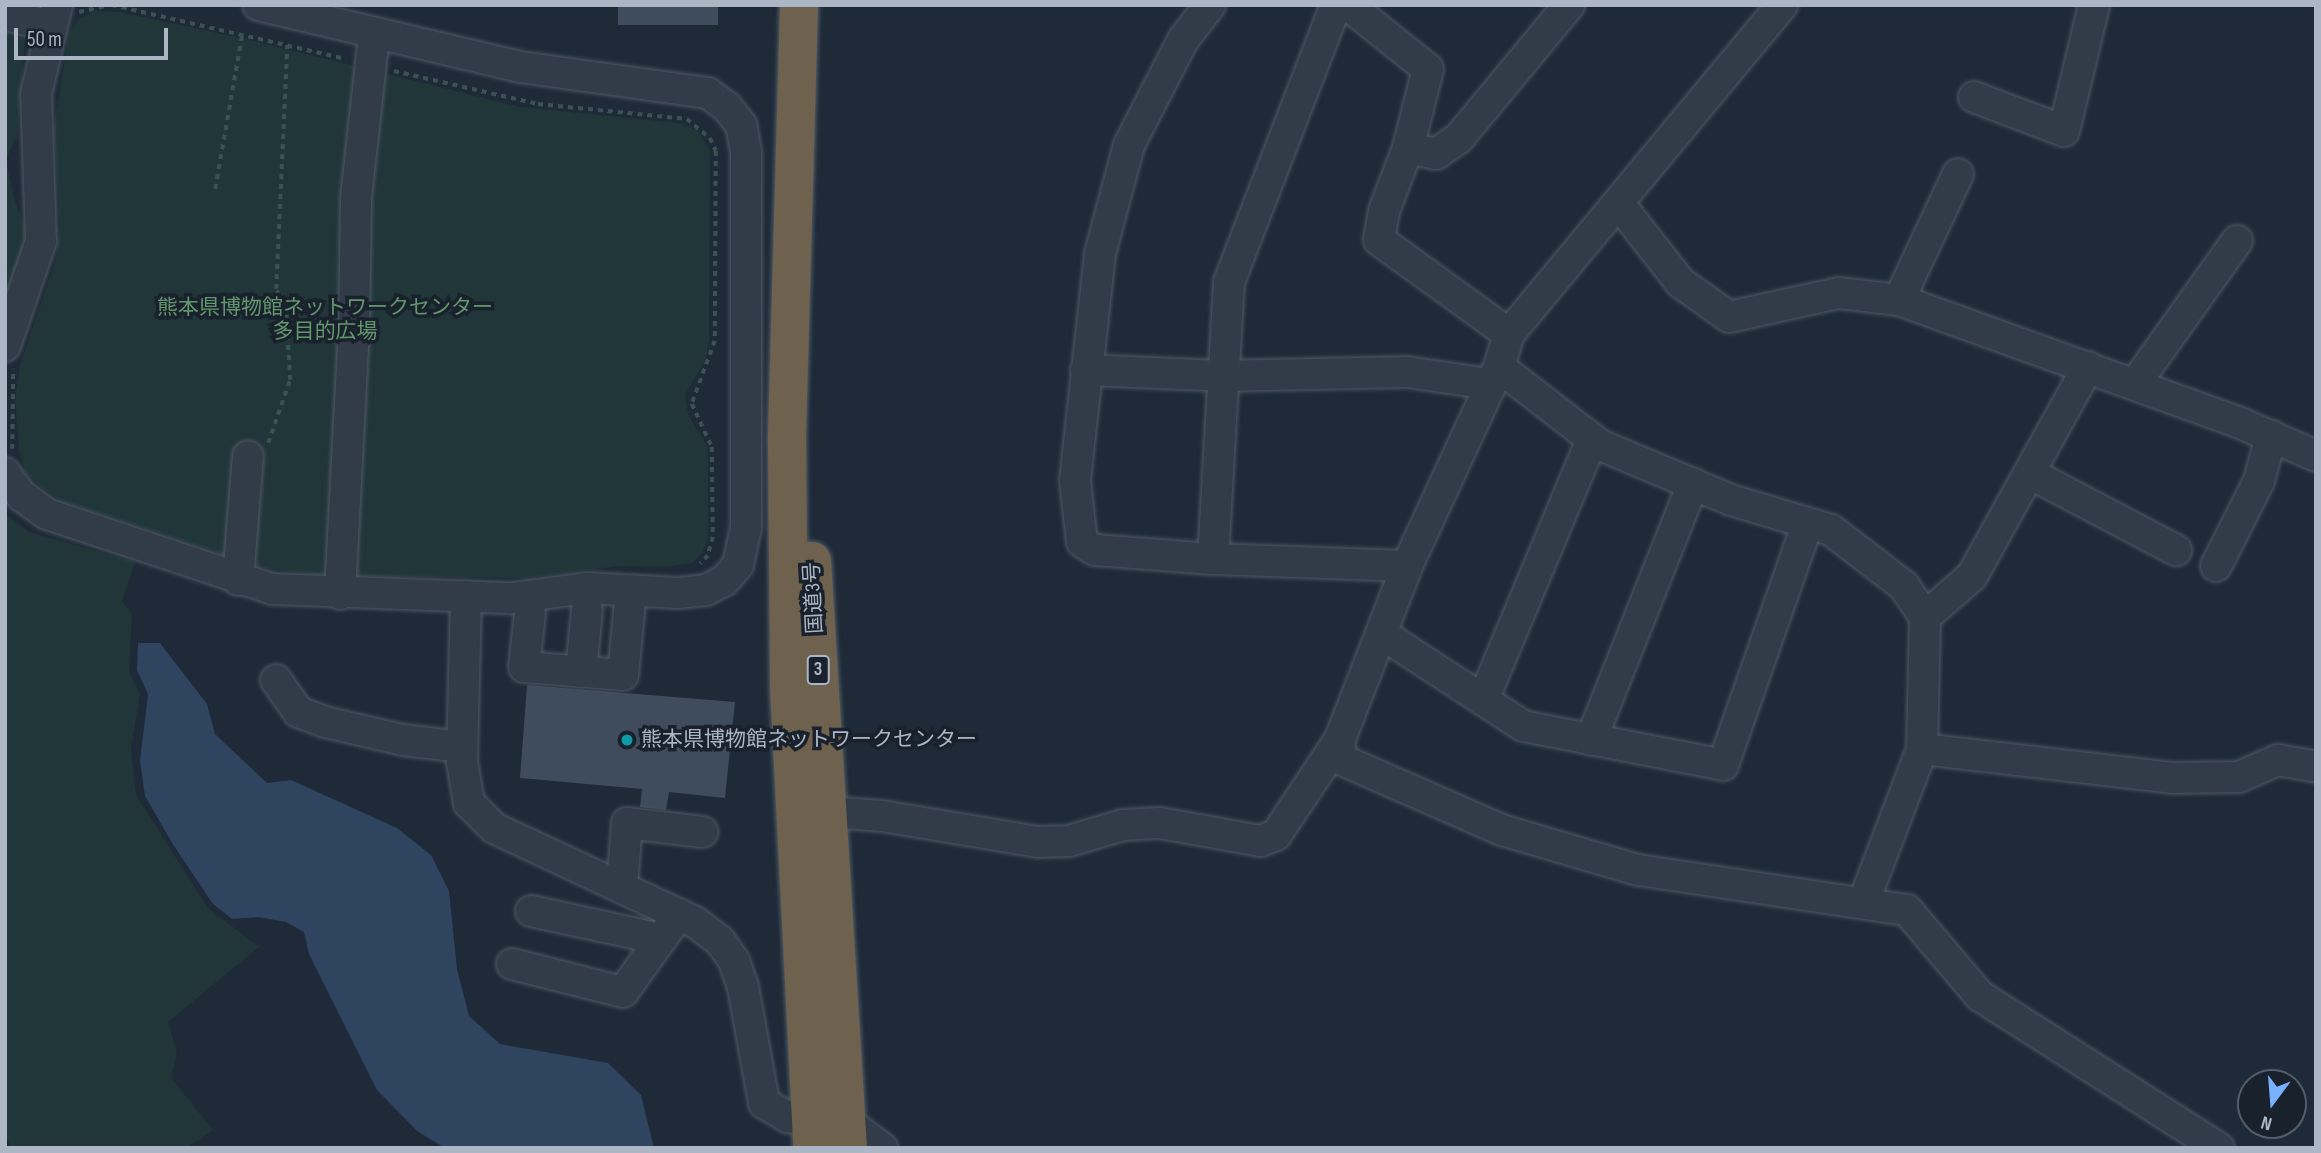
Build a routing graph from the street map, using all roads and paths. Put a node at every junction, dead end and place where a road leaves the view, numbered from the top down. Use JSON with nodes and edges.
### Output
{"nodes":[{"id":1,"x":111,"y":5,"type":"edge"},
{"id":2,"x":258,"y":5,"type":"edge"},
{"id":3,"x":799,"y":5,"type":"edge"},
{"id":4,"x":1210,"y":5,"type":"edge"},
{"id":5,"x":1336,"y":5,"type":"edge"},
{"id":6,"x":1348,"y":5,"type":"edge"},
{"id":7,"x":1569,"y":5,"type":"edge"},
{"id":8,"x":1782,"y":5,"type":"edge"},
{"id":9,"x":2094,"y":5,"type":"edge"},
{"id":10,"x":5,"y":15,"type":"edge"},
{"id":11,"x":59,"y":17,"type":"edge"},
{"id":12,"x":243,"y":34,"type":"junction"},
{"id":13,"x":374,"y":34,"type":"junction"},
{"id":14,"x":287,"y":45,"type":"junction"},
{"id":15,"x":368,"y":64,"type":"junction"},
{"id":16,"x":1974,"y":97,"type":"dead end"},
{"id":17,"x":1408,"y":148,"type":"junction"},
{"id":18,"x":1958,"y":174,"type":"dead end"},
{"id":19,"x":215,"y":189,"type":"dead end"},
{"id":20,"x":1619,"y":204,"type":"junction"},
{"id":21,"x":797,"y":216,"type":"junction"},
{"id":22,"x":2237,"y":241,"type":"dead end"},
{"id":23,"x":1899,"y":300,"type":"junction"},
{"id":24,"x":1509,"y":334,"type":"junction"},
{"id":25,"x":9,"y":357,"type":"edge"},
{"id":26,"x":2088,"y":367,"type":"junction"},
{"id":27,"x":1086,"y":370,"type":"junction"},
{"id":28,"x":1494,"y":375,"type":"junction"},
{"id":29,"x":1221,"y":376,"type":"junction"},
{"id":30,"x":2135,"y":384,"type":"junction"},
{"id":31,"x":2271,"y":436,"type":"junction"},
{"id":32,"x":1592,"y":439,"type":"junction"},
{"id":33,"x":256,"y":455,"type":"joint"},
{"id":34,"x":2316,"y":456,"type":"edge"},
{"id":35,"x":10,"y":467,"type":"edge"},
{"id":36,"x":2031,"y":474,"type":"junction"},
{"id":37,"x":1693,"y":484,"type":"junction"},
{"id":38,"x":1807,"y":525,"type":"junction"},
{"id":39,"x":2176,"y":550,"type":"dead end"},
{"id":40,"x":1213,"y":559,"type":"junction"},
{"id":41,"x":1408,"y":566,"type":"junction"},
{"id":42,"x":2216,"y":566,"type":"dead end"},
{"id":43,"x":697,"y":567,"type":"dead end"},
{"id":44,"x":238,"y":580,"type":"junction"},
{"id":45,"x":631,"y":591,"type":"junction"},
{"id":46,"x":340,"y":594,"type":"junction"},
{"id":47,"x":466,"y":596,"type":"junction"},
{"id":48,"x":587,"y":610,"type":"dead end"},
{"id":49,"x":530,"y":613,"type":"dead end"},
{"id":50,"x":1925,"y":617,"type":"junction"},
{"id":51,"x":1382,"y":634,"type":"junction"},
{"id":52,"x":581,"y":672,"type":"junction"},
{"id":53,"x":276,"y":680,"type":"dead end"},
{"id":54,"x":1483,"y":701,"type":"junction"},
{"id":55,"x":1340,"y":739,"type":"junction"},
{"id":56,"x":1591,"y":740,"type":"junction"},
{"id":57,"x":462,"y":747,"type":"junction"},
{"id":58,"x":1922,"y":749,"type":"junction"},
{"id":59,"x":2316,"y":768,"type":"edge"},
{"id":60,"x":830,"y":812,"type":"junction"},
{"id":61,"x":702,"y":832,"type":"dead end"},
{"id":62,"x":622,"y":887,"type":"junction"},
{"id":63,"x":1864,"y":901,"type":"junction"},
{"id":64,"x":531,"y":911,"type":"dead end"},
{"id":65,"x":679,"y":914,"type":"junction"},
{"id":66,"x":661,"y":939,"type":"junction"},
{"id":67,"x":512,"y":964,"type":"dead end"},
{"id":68,"x":811,"y":1133,"type":"edge"},
{"id":69,"x":847,"y":1135,"type":"edge"},
{"id":70,"x":882,"y":1148,"type":"edge"},
{"id":71,"x":2219,"y":1148,"type":"edge"}],
"edges":[{"from":1,"to":11,"type":"path"},
{"from":1,"to":12,"type":"path"},
{"from":2,"to":13,"type":"street"},
{"from":3,"to":21,"type":"highway","name":"国道3号","number":"3"},
{"from":4,"to":27,"type":"street"},
{"from":5,"to":29,"type":"street"},
{"from":6,"to":17,"type":"street"},
{"from":7,"to":17,"type":"street"},
{"from":8,"to":20,"type":"street"},
{"from":9,"to":16,"type":"street"},
{"from":10,"to":11,"type":"street"},
{"from":11,"to":25,"type":"street"},
{"from":12,"to":14,"type":"path"},
{"from":12,"to":19,"type":"path"},
{"from":13,"to":15,"type":"street"},
{"from":13,"to":45,"type":"street"},
{"from":14,"to":15,"type":"path"},
{"from":14,"to":33,"type":"path"},
{"from":15,"to":43,"type":"path"},
{"from":15,"to":46,"type":"street"},
{"from":17,"to":24,"type":"street"},
{"from":18,"to":23,"type":"street"},
{"from":20,"to":23,"type":"street"},
{"from":20,"to":24,"type":"street"},
{"from":21,"to":60,"type":"highway","name":"国道3号","number":"3"},
{"from":21,"to":68,"type":"highway","name":"国道3号","number":"3"},
{"from":22,"to":30,"type":"street"},
{"from":23,"to":26,"type":"street"},
{"from":24,"to":28,"type":"street"},
{"from":25,"to":35,"type":"path"},
{"from":26,"to":30,"type":"street"},
{"from":26,"to":36,"type":"street"},
{"from":27,"to":29,"type":"street"},
{"from":27,"to":40,"type":"street"},
{"from":28,"to":29,"type":"street"},
{"from":28,"to":32,"type":"street"},
{"from":28,"to":41,"type":"street"},
{"from":29,"to":40,"type":"street"},
{"from":30,"to":31,"type":"street"},
{"from":31,"to":34,"type":"street"},
{"from":31,"to":42,"type":"street"},
{"from":32,"to":37,"type":"street"},
{"from":32,"to":54,"type":"street"},
{"from":33,"to":44,"type":"street"},
{"from":35,"to":44,"type":"street"},
{"from":36,"to":39,"type":"street"},
{"from":36,"to":50,"type":"street"},
{"from":37,"to":38,"type":"street"},
{"from":37,"to":56,"type":"street"},
{"from":38,"to":50,"type":"street"},
{"from":38,"to":56,"type":"street"},
{"from":40,"to":41,"type":"street"},
{"from":41,"to":51,"type":"street"},
{"from":44,"to":46,"type":"street"},
{"from":45,"to":47,"type":"street"},
{"from":45,"to":52,"type":"street"},
{"from":46,"to":47,"type":"street"},
{"from":47,"to":57,"type":"street"},
{"from":48,"to":52,"type":"street"},
{"from":49,"to":52,"type":"street"},
{"from":50,"to":58,"type":"street"},
{"from":51,"to":54,"type":"street"},
{"from":51,"to":55,"type":"street"},
{"from":53,"to":57,"type":"street"},
{"from":54,"to":56,"type":"street"},
{"from":55,"to":60,"type":"street"},
{"from":55,"to":63,"type":"street"},
{"from":57,"to":62,"type":"street"},
{"from":58,"to":59,"type":"street"},
{"from":58,"to":63,"type":"street"},
{"from":60,"to":69,"type":"highway","name":"国道3号","number":"3"},
{"from":61,"to":62,"type":"street"},
{"from":62,"to":65,"type":"street"},
{"from":63,"to":71,"type":"street"},
{"from":64,"to":66,"type":"street"},
{"from":65,"to":66,"type":"street"},
{"from":65,"to":68,"type":"street"},
{"from":66,"to":67,"type":"street"},
{"from":68,"to":69,"type":"street"},
{"from":69,"to":70,"type":"street"}]}
